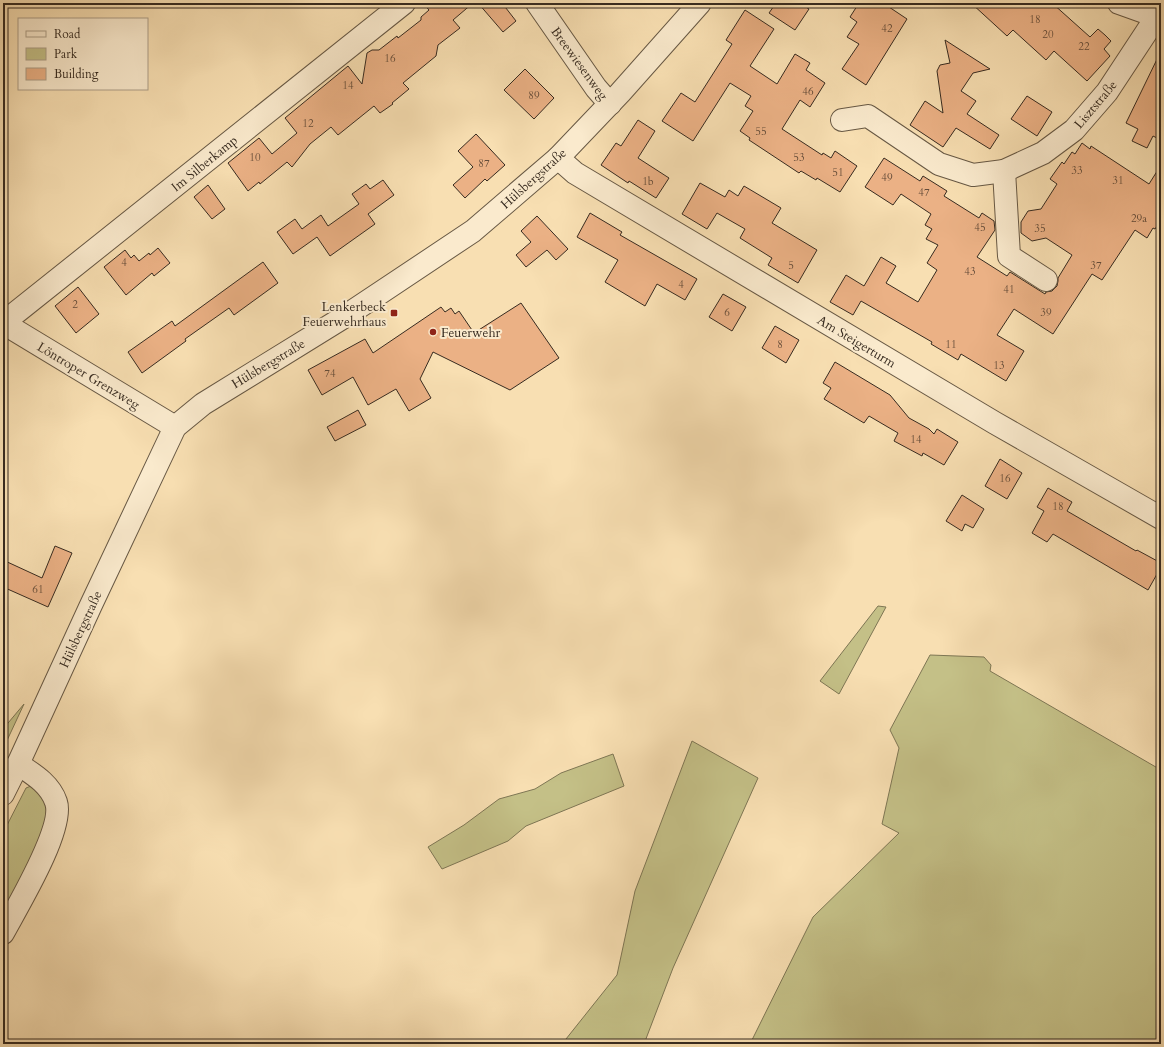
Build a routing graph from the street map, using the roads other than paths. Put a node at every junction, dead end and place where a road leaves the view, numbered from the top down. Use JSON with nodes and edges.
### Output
{"nodes":[{"id":1,"x":404,"y":3,"type":"edge"},
{"id":2,"x":537,"y":3,"type":"edge"},
{"id":3,"x":700,"y":3,"type":"edge"},
{"id":4,"x":1119,"y":3,"type":"edge"},
{"id":5,"x":1160,"y":15,"type":"edge"},
{"id":6,"x":610,"y":104,"type":"junction"},
{"id":7,"x":842,"y":120,"type":"dead end"},
{"id":8,"x":558,"y":158,"type":"junction"},
{"id":9,"x":1004,"y":171,"type":"junction"},
{"id":10,"x":1046,"y":280,"type":"dead end"},
{"id":11,"x":3,"y":323,"type":"edge"},
{"id":12,"x":175,"y":427,"type":"junction"},
{"id":13,"x":1161,"y":518,"type":"edge"},
{"id":14,"x":18,"y":764,"type":"junction"},
{"id":15,"x":3,"y":794,"type":"edge"},
{"id":16,"x":3,"y":933,"type":"edge"}],
"edges":[{"from":1,"to":11,"type":"street","name":"Im Silberkamp"},
{"from":2,"to":6,"type":"street","name":"Breewiesenweg"},
{"from":3,"to":6,"type":"street","name":"Hülsbergstraße"},
{"from":4,"to":5,"type":"street"},
{"from":5,"to":9,"type":"street","name":"Lisztstraße"},
{"from":6,"to":8,"type":"street","name":"Hülsbergstraße"},
{"from":7,"to":9,"type":"street","name":"Lisztstraße"},
{"from":8,"to":12,"type":"street","name":"Hülsbergstraße"},
{"from":8,"to":13,"type":"street","name":"Am Steigerturm"},
{"from":9,"to":10,"type":"street"},
{"from":11,"to":12,"type":"street","name":"Löntroper Grenzweg"},
{"from":12,"to":14,"type":"street","name":"Hülsbergstraße"},
{"from":14,"to":15,"type":"street","name":"Hülsbergstraße"},
{"from":14,"to":16,"type":"street"}]}
